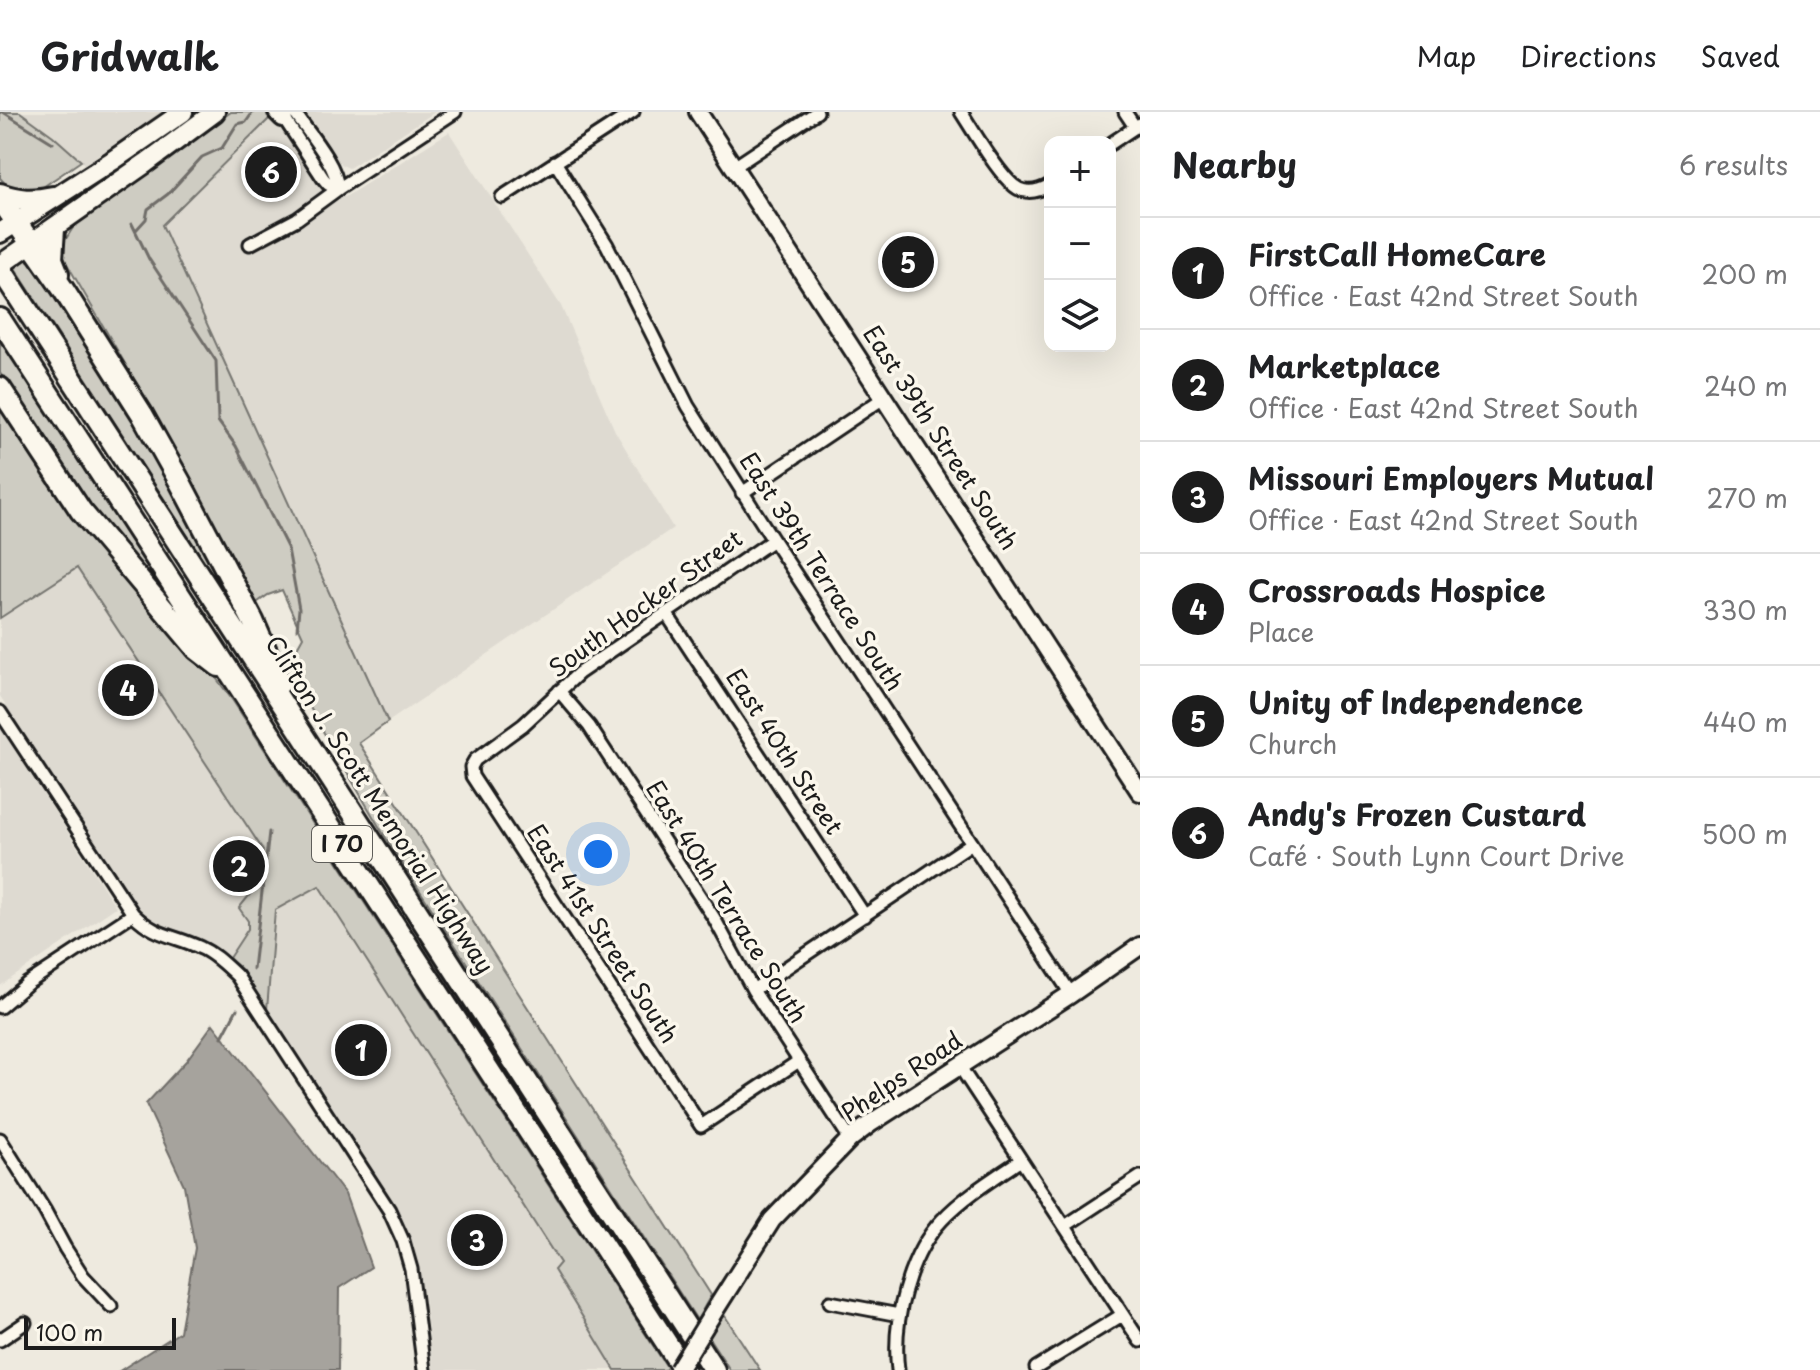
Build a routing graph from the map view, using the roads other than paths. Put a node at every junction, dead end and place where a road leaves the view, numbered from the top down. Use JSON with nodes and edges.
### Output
{"nodes":[{"id":1,"x":183,"y":112,"type":"edge"},
{"id":2,"x":215,"y":112,"type":"edge"},
{"id":3,"x":455,"y":112,"type":"edge"},
{"id":4,"x":633,"y":112,"type":"edge"},
{"id":5,"x":698,"y":112,"type":"edge"},
{"id":6,"x":817,"y":112,"type":"edge"},
{"id":7,"x":961,"y":112,"type":"edge"},
{"id":8,"x":1125,"y":112,"type":"edge"},
{"id":9,"x":284,"y":113,"type":"edge"},
{"id":10,"x":1138,"y":126,"type":"edge"},
{"id":11,"x":1116,"y":140,"type":"edge"},
{"id":12,"x":555,"y":162,"type":"junction"},
{"id":13,"x":734,"y":167,"type":"junction"},
{"id":14,"x":1044,"y":187,"type":"edge"},
{"id":15,"x":338,"y":189,"type":"junction"},
{"id":16,"x":0,"y":196,"type":"edge"},
{"id":17,"x":53,"y":197,"type":"junction"},
{"id":18,"x":502,"y":197,"type":"dead end"},
{"id":19,"x":7,"y":229,"type":"edge"},
{"id":20,"x":54,"y":229,"type":"junction"},
{"id":21,"x":250,"y":244,"type":"dead end"},
{"id":22,"x":25,"y":249,"type":"junction"},
{"id":23,"x":0,"y":267,"type":"edge"},
{"id":24,"x":63,"y":289,"type":"junction"},
{"id":25,"x":0,"y":319,"type":"edge"},
{"id":26,"x":0,"y":388,"type":"edge"},
{"id":27,"x":885,"y":397,"type":"junction"},
{"id":28,"x":742,"y":493,"type":"junction"},
{"id":29,"x":773,"y":540,"type":"junction"},
{"id":30,"x":666,"y":613,"type":"junction"},
{"id":31,"x":235,"y":678,"type":"junction"},
{"id":32,"x":559,"y":691,"type":"junction"},
{"id":33,"x":0,"y":712,"type":"edge"},
{"id":34,"x":306,"y":741,"type":"junction"},
{"id":35,"x":471,"y":765,"type":"joint"},
{"id":36,"x":1140,"y":792,"type":"edge"},
{"id":37,"x":972,"y":843,"type":"junction"},
{"id":38,"x":133,"y":914,"type":"junction"},
{"id":39,"x":865,"y":916,"type":"junction"},
{"id":40,"x":1140,"y":946,"type":"edge"},
{"id":41,"x":753,"y":990,"type":"junction"},
{"id":42,"x":1071,"y":994,"type":"junction"},
{"id":43,"x":0,"y":1007,"type":"edge"},
{"id":44,"x":799,"y":1061,"type":"junction"},
{"id":45,"x":960,"y":1067,"type":"junction"},
{"id":46,"x":0,"y":1139,"type":"edge"},
{"id":47,"x":850,"y":1139,"type":"junction"},
{"id":48,"x":1021,"y":1160,"type":"junction"},
{"id":49,"x":1140,"y":1177,"type":"edge"},
{"id":50,"x":1065,"y":1226,"type":"junction"},
{"id":51,"x":830,"y":1302,"type":"dead end"},
{"id":52,"x":111,"y":1306,"type":"dead end"},
{"id":53,"x":899,"y":1315,"type":"junction"},
{"id":54,"x":1122,"y":1315,"type":"junction"},
{"id":55,"x":25,"y":1323,"type":"dead end"},
{"id":56,"x":0,"y":1340,"type":"edge"},
{"id":57,"x":1140,"y":1341,"type":"edge"},
{"id":58,"x":1036,"y":1368,"type":"dead end"},
{"id":59,"x":424,"y":1370,"type":"edge"},
{"id":60,"x":681,"y":1370,"type":"edge"},
{"id":61,"x":714,"y":1370,"type":"edge"},
{"id":62,"x":898,"y":1370,"type":"edge"}],
"edges":[{"from":1,"to":17,"type":"main road"},
{"from":2,"to":20,"type":"main road"},
{"from":3,"to":15,"type":"street"},
{"from":4,"to":12,"type":"street"},
{"from":5,"to":13,"type":"main road","name":"East 39th Street South"},
{"from":6,"to":13,"type":"street"},
{"from":7,"to":14,"type":"street"},
{"from":8,"to":10,"type":"street"},
{"from":9,"to":15,"type":"street"},
{"from":10,"to":11,"type":"street"},
{"from":12,"to":18,"type":"street"},
{"from":12,"to":28,"type":"street","name":"East 39th Terrace South"},
{"from":13,"to":27,"type":"main road","name":"East 39th Street South"},
{"from":15,"to":21,"type":"street"},
{"from":16,"to":17,"type":"highway"},
{"from":16,"to":19,"type":"highway"},
{"from":17,"to":19,"type":"main road"},
{"from":19,"to":22,"type":"highway"},
{"from":20,"to":22,"type":"main road"},
{"from":20,"to":24,"type":"highway"},
{"from":22,"to":23,"type":"main road"},
{"from":22,"to":24,"type":"highway"},
{"from":23,"to":34,"type":"highway","name":"Clifton J. Scott Memorial Highway","number":"I 70"},
{"from":24,"to":34,"type":"highway"},
{"from":25,"to":31,"type":"highway","number":"I 70"},
{"from":26,"to":31,"type":"highway"},
{"from":27,"to":28,"type":"street","name":"South Hocker Street"},
{"from":27,"to":36,"type":"main road","name":"East 39th Street South"},
{"from":28,"to":29,"type":"street","name":"East 39th Terrace South"},
{"from":29,"to":30,"type":"street","name":"South Hocker Street"},
{"from":29,"to":37,"type":"street","name":"East 39th Terrace South"},
{"from":30,"to":32,"type":"street","name":"South Hocker Street"},
{"from":30,"to":39,"type":"street","name":"East 40th Street"},
{"from":31,"to":60,"type":"highway","number":"I 70"},
{"from":32,"to":35,"type":"street","name":"South Hocker Street"},
{"from":32,"to":41,"type":"street","name":"East 40th Terrace South"},
{"from":33,"to":38,"type":"street"},
{"from":34,"to":61,"type":"highway","name":"Clifton J. Scott Memorial Highway","number":"I 70"},
{"from":35,"to":44,"type":"street","name":"East 41st Street South"},
{"from":37,"to":39,"type":"street"},
{"from":37,"to":42,"type":"street","name":"East 39th Terrace South"},
{"from":38,"to":43,"type":"street"},
{"from":38,"to":59,"type":"street"},
{"from":39,"to":41,"type":"street"},
{"from":40,"to":42,"type":"main road","name":"Phelps Road"},
{"from":41,"to":44,"type":"street","name":"East 40th Terrace South"},
{"from":42,"to":45,"type":"main road","name":"Phelps Road"},
{"from":44,"to":47,"type":"street","name":"East 40th Terrace South"},
{"from":45,"to":47,"type":"main road","name":"Phelps Road"},
{"from":45,"to":48,"type":"street"},
{"from":46,"to":52,"type":"street"},
{"from":47,"to":60,"type":"main road","name":"Phelps Road","bridge":true},
{"from":48,"to":50,"type":"street"},
{"from":48,"to":53,"type":"street"},
{"from":49,"to":50,"type":"street"},
{"from":50,"to":54,"type":"street"},
{"from":51,"to":53,"type":"street"},
{"from":53,"to":62,"type":"street"},
{"from":54,"to":57,"type":"street"},
{"from":54,"to":58,"type":"street"},
{"from":55,"to":56,"type":"street"}]}
